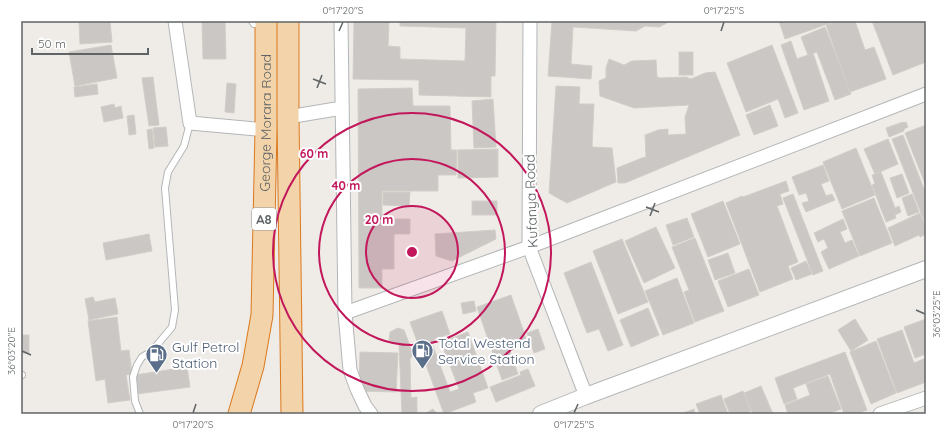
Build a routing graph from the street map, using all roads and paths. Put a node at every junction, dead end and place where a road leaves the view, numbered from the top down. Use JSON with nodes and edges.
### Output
{"nodes":[{"id":1,"x":175,"y":21,"type":"edge"},
{"id":2,"x":288,"y":21,"type":"edge"},
{"id":3,"x":341,"y":21,"type":"edge"},
{"id":4,"x":530,"y":21,"type":"edge"},
{"id":5,"x":261,"y":23,"type":"edge"},
{"id":6,"x":926,"y":94,"type":"edge"},
{"id":7,"x":342,"y":108,"type":"junction"},
{"id":8,"x":288,"y":117,"type":"junction"},
{"id":9,"x":190,"y":123,"type":"junction"},
{"id":10,"x":266,"y":130,"type":"junction"},
{"id":11,"x":529,"y":247,"type":"junction"},
{"id":12,"x":926,"y":269,"type":"edge"},
{"id":13,"x":346,"y":313,"type":"junction"},
{"id":14,"x":586,"y":396,"type":"junction"},
{"id":15,"x":926,"y":398,"type":"edge"},
{"id":16,"x":140,"y":414,"type":"edge"},
{"id":17,"x":239,"y":414,"type":"edge"},
{"id":18,"x":292,"y":414,"type":"edge"},
{"id":19,"x":371,"y":414,"type":"edge"},
{"id":20,"x":541,"y":414,"type":"edge"},
{"id":21,"x":880,"y":414,"type":"edge"}],
"edges":[{"from":1,"to":9,"type":"street"},
{"from":2,"to":8,"type":"highway","name":"George Morara Road","number":"A8"},
{"from":3,"to":7,"type":"street"},
{"from":4,"to":11,"type":"street","name":"Kufanya Road"},
{"from":5,"to":10,"type":"highway","name":"George Morara Road","number":"A8"},
{"from":6,"to":11,"type":"street"},
{"from":7,"to":8,"type":"street"},
{"from":7,"to":13,"type":"street"},
{"from":8,"to":18,"type":"highway","name":"George Morara Road","number":"A8"},
{"from":9,"to":10,"type":"street"},
{"from":9,"to":16,"type":"lane"},
{"from":10,"to":17,"type":"highway","name":"George Morara Road","number":"A8"},
{"from":11,"to":13,"type":"street"},
{"from":11,"to":14,"type":"street","name":"Kufanya Road"},
{"from":12,"to":14,"type":"street"},
{"from":13,"to":19,"type":"street"},
{"from":14,"to":20,"type":"street"},
{"from":15,"to":21,"type":"street"}]}
